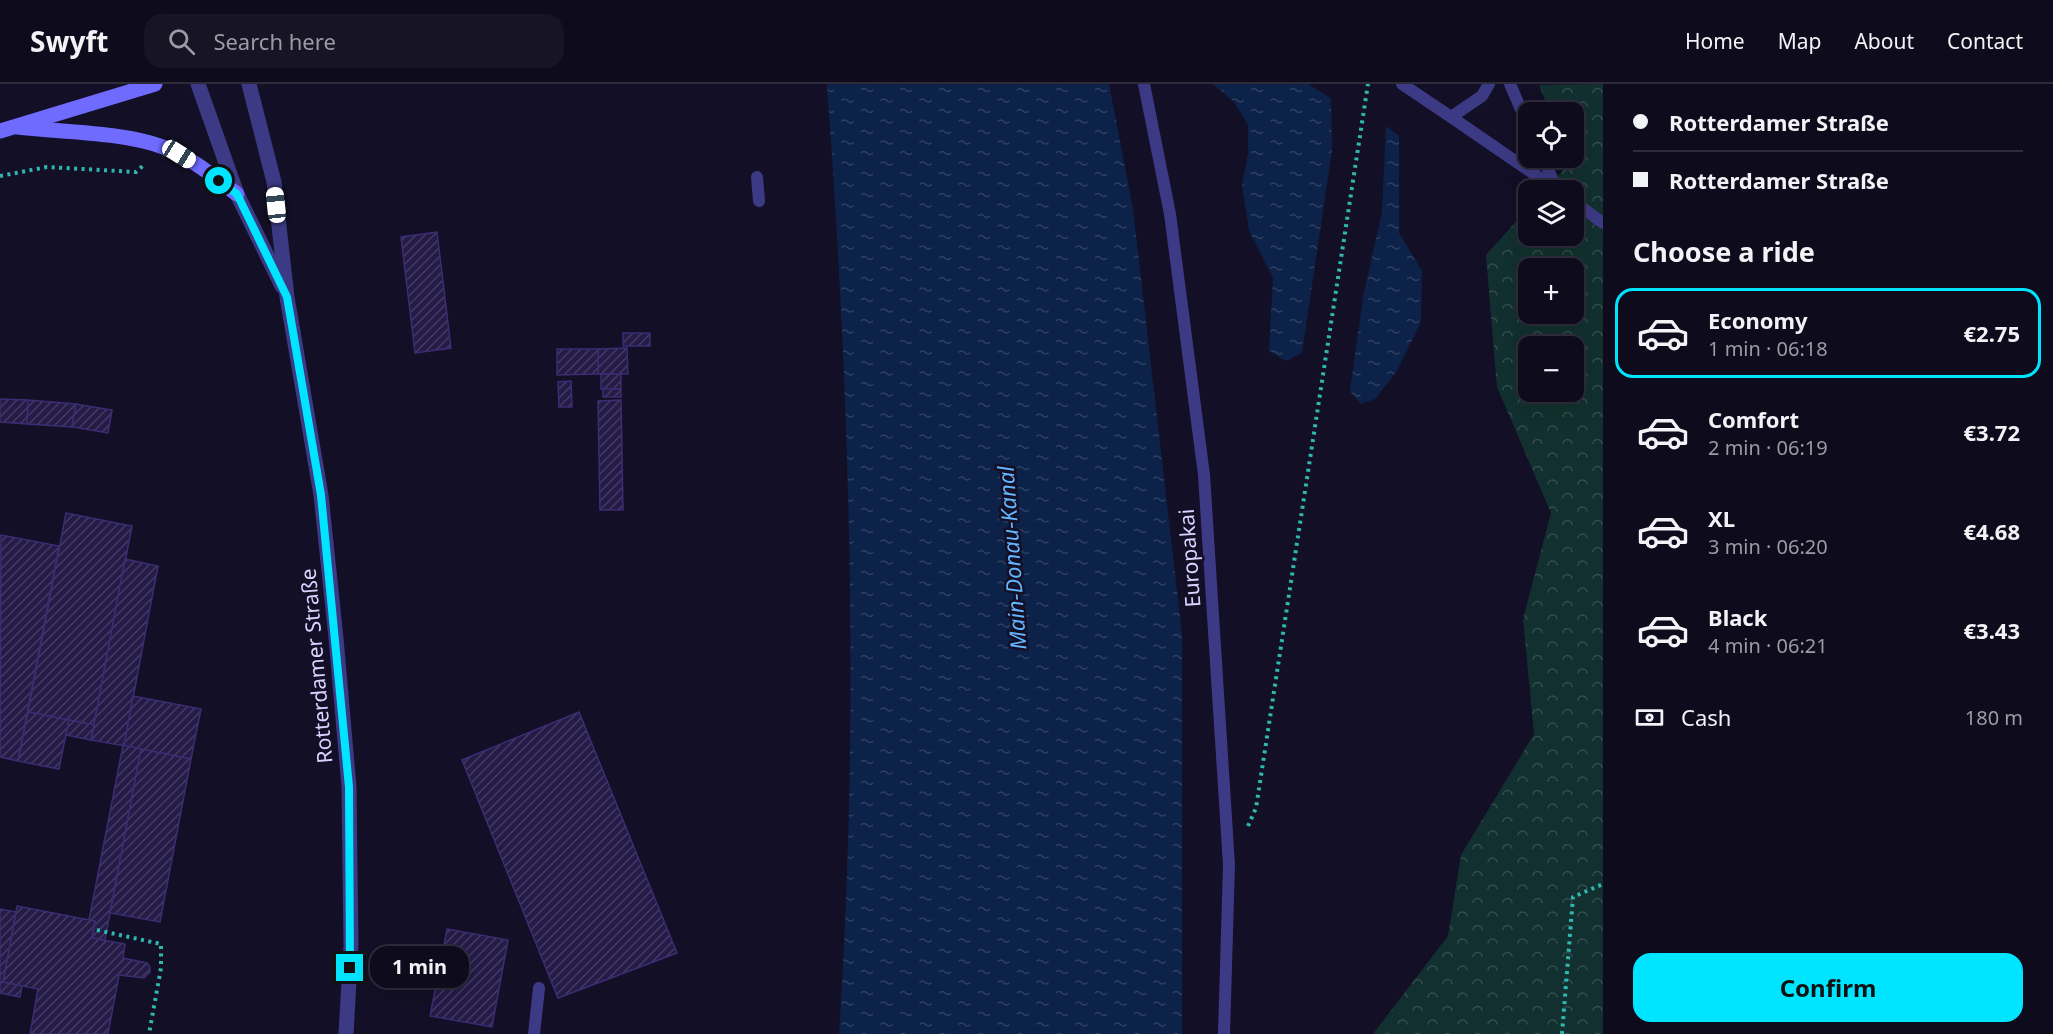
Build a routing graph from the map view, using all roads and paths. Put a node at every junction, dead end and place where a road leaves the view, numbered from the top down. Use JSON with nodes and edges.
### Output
{"nodes":[{"id":1,"x":155,"y":84,"type":"edge"},
{"id":2,"x":198,"y":84,"type":"edge"},
{"id":3,"x":249,"y":84,"type":"edge"},
{"id":4,"x":1144,"y":84,"type":"edge"},
{"id":5,"x":1368,"y":84,"type":"edge"},
{"id":6,"x":1402,"y":84,"type":"edge"},
{"id":7,"x":1489,"y":84,"type":"edge"},
{"id":8,"x":1510,"y":84,"type":"edge"},
{"id":9,"x":1518,"y":103,"type":"edge"},
{"id":10,"x":1451,"y":117,"type":"junction"},
{"id":11,"x":17,"y":127,"type":"junction"},
{"id":12,"x":0,"y":131,"type":"edge"},
{"id":13,"x":757,"y":177,"type":"dead end"},
{"id":14,"x":1542,"y":180,"type":"edge"},
{"id":15,"x":237,"y":194,"type":"junction"},
{"id":16,"x":759,"y":201,"type":"dead end"},
{"id":17,"x":1584,"y":209,"type":"edge"},
{"id":18,"x":1603,"y":223,"type":"edge"},
{"id":19,"x":287,"y":297,"type":"junction"},
{"id":20,"x":1247,"y":827,"type":"dead end"},
{"id":21,"x":1603,"y":884,"type":"edge"},
{"id":22,"x":98,"y":930,"type":"dead end"},
{"id":23,"x":539,"y":988,"type":"dead end"},
{"id":24,"x":148,"y":1034,"type":"edge"},
{"id":25,"x":346,"y":1034,"type":"edge"},
{"id":26,"x":534,"y":1034,"type":"edge"},
{"id":27,"x":1224,"y":1034,"type":"edge"},
{"id":28,"x":1562,"y":1034,"type":"edge"}],
"edges":[{"from":1,"to":11,"type":"main road"},
{"from":2,"to":15,"type":"street","name":"Rotterdamer Straße"},
{"from":3,"to":19,"type":"street","name":"Rotterdamer Straße"},
{"from":4,"to":27,"type":"lane","name":"Europakai"},
{"from":5,"to":20,"type":"path"},
{"from":6,"to":10,"type":"lane"},
{"from":7,"to":10,"type":"lane"},
{"from":8,"to":9,"type":"lane"},
{"from":10,"to":14,"type":"lane"},
{"from":11,"to":12,"type":"main road"},
{"from":11,"to":15,"type":"main road"},
{"from":13,"to":16,"type":"lane"},
{"from":15,"to":19,"type":"street","name":"Rotterdamer Straße"},
{"from":17,"to":18,"type":"lane"},
{"from":19,"to":25,"type":"street","name":"Rotterdamer Straße"},
{"from":21,"to":28,"type":"path"},
{"from":22,"to":24,"type":"path"},
{"from":23,"to":26,"type":"lane"}]}
